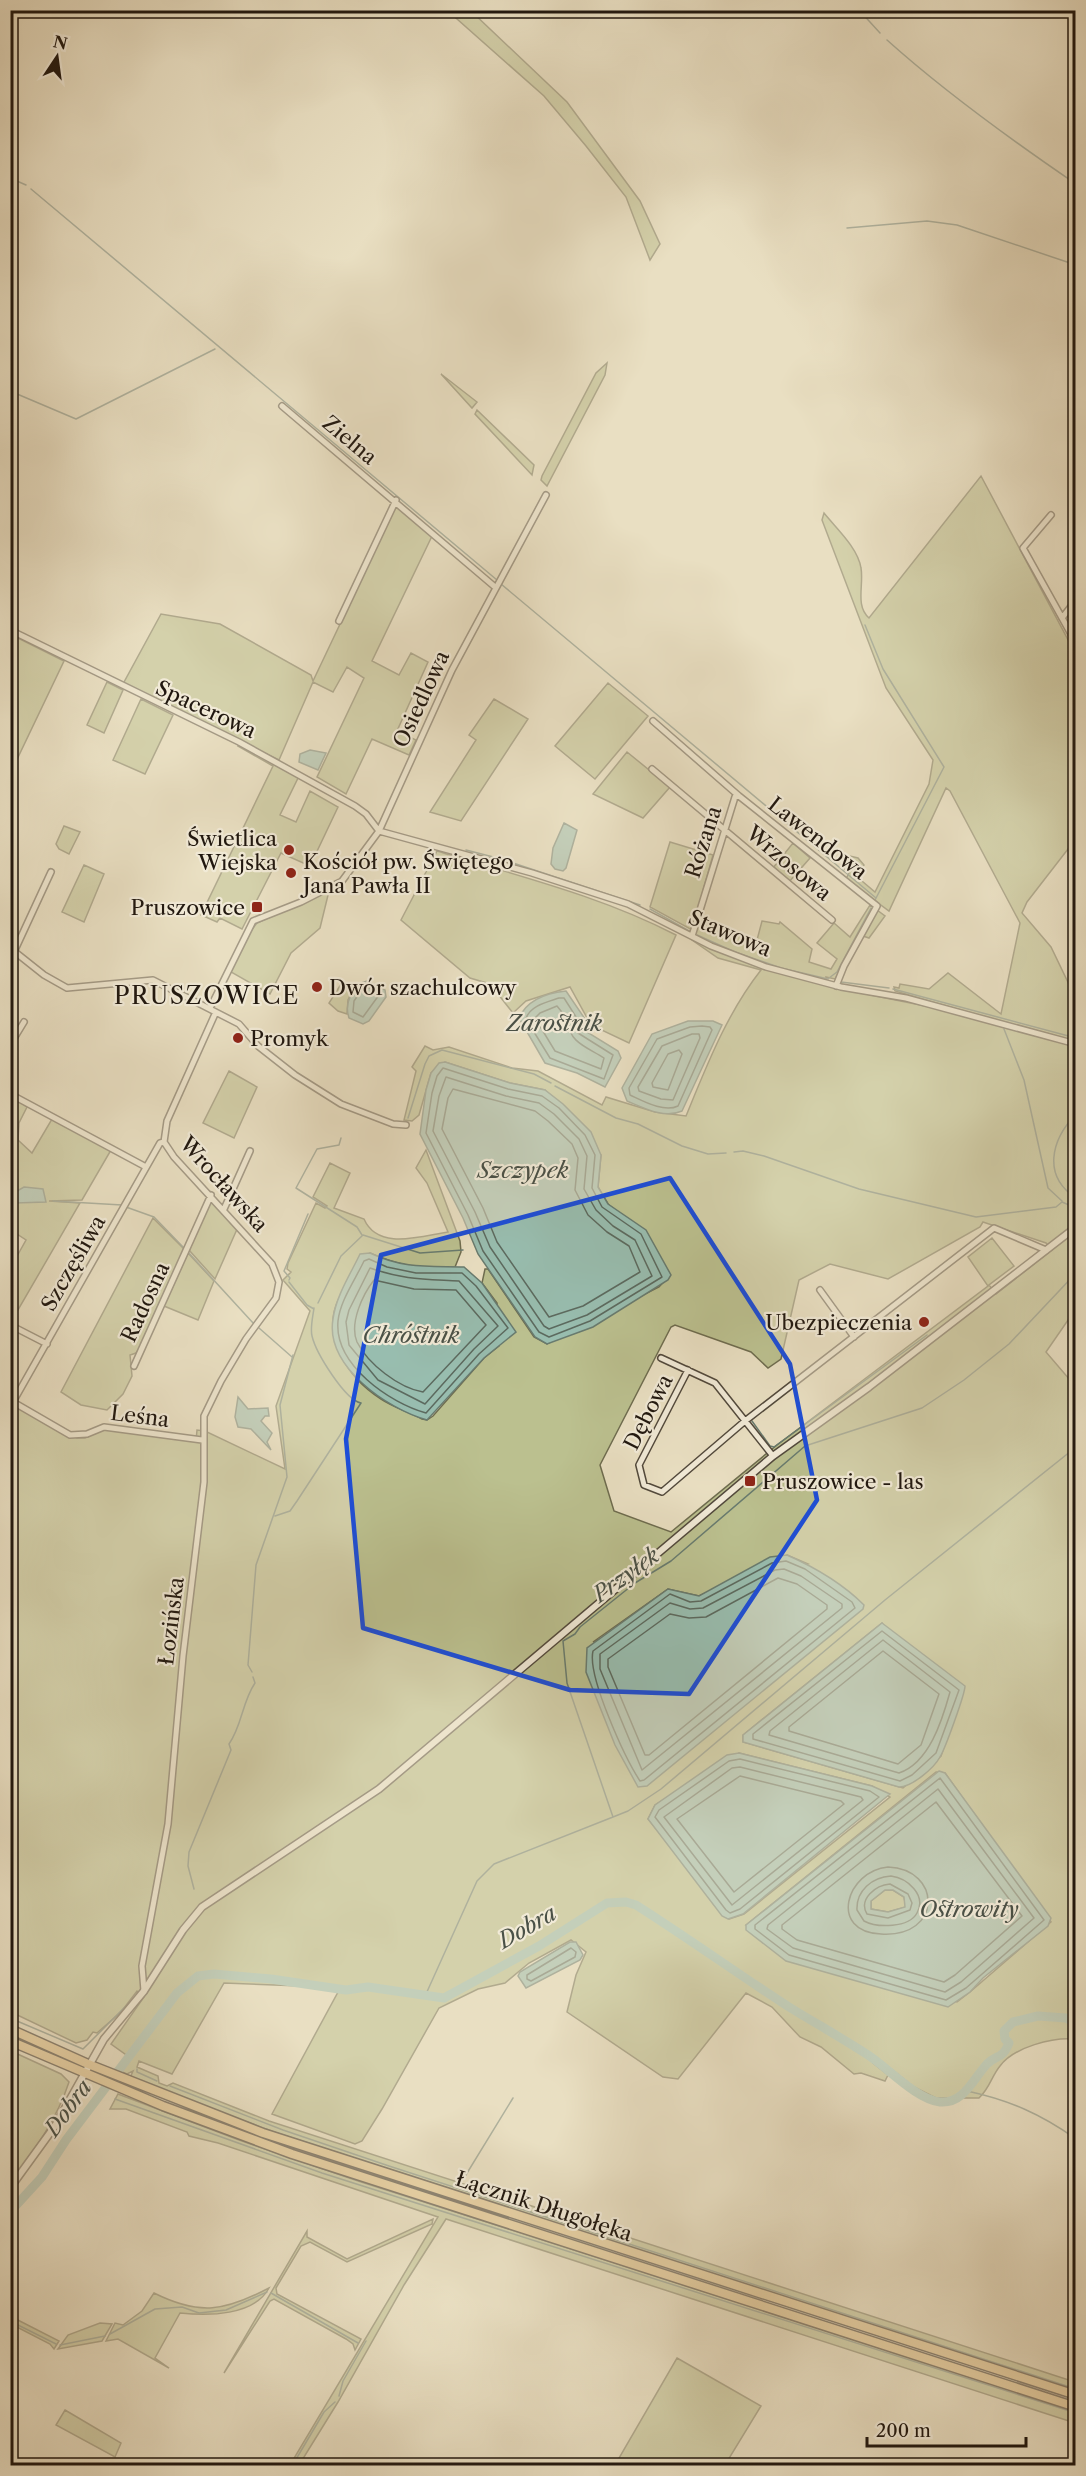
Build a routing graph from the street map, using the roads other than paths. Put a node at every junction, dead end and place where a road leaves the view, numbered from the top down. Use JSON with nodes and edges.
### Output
{"nodes":[{"id":1,"x":282,"y":406,"type":"dead end"},
{"id":2,"x":546,"y":495,"type":"dead end"},
{"id":3,"x":396,"y":500,"type":"junction"},
{"id":4,"x":1051,"y":515,"type":"dead end"},
{"id":5,"x":496,"y":585,"type":"junction"},
{"id":6,"x":1076,"y":600,"type":"edge"},
{"id":7,"x":1062,"y":618,"type":"junction"},
{"id":8,"x":339,"y":621,"type":"dead end"},
{"id":9,"x":10,"y":630,"type":"edge"},
{"id":10,"x":1076,"y":643,"type":"edge"},
{"id":11,"x":653,"y":721,"type":"dead end"},
{"id":12,"x":652,"y":769,"type":"dead end"},
{"id":13,"x":739,"y":796,"type":"junction"},
{"id":14,"x":379,"y":831,"type":"junction"},
{"id":15,"x":724,"y":832,"type":"junction"},
{"id":16,"x":51,"y":872,"type":"dead end"},
{"id":17,"x":832,"y":920,"type":"dead end"},
{"id":18,"x":692,"y":936,"type":"junction"},
{"id":19,"x":12,"y":950,"type":"edge"},
{"id":20,"x":836,"y":986,"type":"junction"},
{"id":21,"x":210,"y":1008,"type":"junction"},
{"id":22,"x":215,"y":1014,"type":"junction"},
{"id":23,"x":24,"y":1022,"type":"dead end"},
{"id":24,"x":1076,"y":1044,"type":"edge"},
{"id":25,"x":10,"y":1045,"type":"edge"},
{"id":26,"x":10,"y":1094,"type":"edge"},
{"id":27,"x":406,"y":1125,"type":"dead end"},
{"id":28,"x":164,"y":1142,"type":"junction"},
{"id":29,"x":250,"y":1151,"type":"dead end"},
{"id":30,"x":147,"y":1167,"type":"junction"},
{"id":31,"x":211,"y":1195,"type":"junction"},
{"id":32,"x":224,"y":1209,"type":"junction"},
{"id":33,"x":1076,"y":1227,"type":"edge"},
{"id":34,"x":1046,"y":1250,"type":"junction"},
{"id":35,"x":277,"y":1274,"type":"joint"},
{"id":36,"x":820,"y":1290,"type":"dead end"},
{"id":37,"x":10,"y":1325,"type":"edge"},
{"id":38,"x":854,"y":1337,"type":"junction"},
{"id":39,"x":46,"y":1344,"type":"junction"},
{"id":40,"x":661,"y":1358,"type":"dead end"},
{"id":41,"x":134,"y":1366,"type":"dead end"},
{"id":42,"x":688,"y":1370,"type":"junction"},
{"id":43,"x":13,"y":1402,"type":"joint"},
{"id":44,"x":745,"y":1420,"type":"junction"},
{"id":45,"x":202,"y":1440,"type":"junction"},
{"id":46,"x":773,"y":1456,"type":"junction"},
{"id":47,"x":144,"y":1991,"type":"junction"},
{"id":48,"x":10,"y":2029,"type":"edge"},
{"id":49,"x":10,"y":2041,"type":"edge"},
{"id":50,"x":88,"y":2064,"type":"junction"},
{"id":51,"x":84,"y":2073,"type":"junction"},
{"id":52,"x":10,"y":2188,"type":"edge"},
{"id":53,"x":1076,"y":2395,"type":"edge"},
{"id":54,"x":1076,"y":2407,"type":"edge"}],
"edges":[{"from":1,"to":3,"type":"street","name":"Zielna"},
{"from":2,"to":5,"type":"street","name":"Osiedlowa"},
{"from":3,"to":5,"type":"street","name":"Zielna"},
{"from":3,"to":8,"type":"street"},
{"from":4,"to":7,"type":"street"},
{"from":5,"to":14,"type":"street","name":"Osiedlowa"},
{"from":6,"to":7,"type":"street"},
{"from":7,"to":10,"type":"street"},
{"from":9,"to":14,"type":"street","name":"Spacerowa"},
{"from":11,"to":13,"type":"street","name":"Lawendowa"},
{"from":12,"to":15,"type":"street","name":"Wrzosowa"},
{"from":13,"to":15,"type":"street","name":"Różana"},
{"from":13,"to":20,"type":"street","name":"Lawendowa"},
{"from":14,"to":18,"type":"street","name":"Stawowa"},
{"from":14,"to":21,"type":"street","name":"Osiedlowa"},
{"from":15,"to":17,"type":"street","name":"Wrzosowa"},
{"from":15,"to":18,"type":"street","name":"Różana"},
{"from":16,"to":19,"type":"street"},
{"from":18,"to":20,"type":"street","name":"Stawowa"},
{"from":19,"to":21,"type":"street"},
{"from":20,"to":24,"type":"street","name":"Stawowa"},
{"from":21,"to":22,"type":"street"},
{"from":22,"to":27,"type":"street"},
{"from":22,"to":28,"type":"street","name":"Wrocławska"},
{"from":23,"to":25,"type":"street"},
{"from":26,"to":30,"type":"street"},
{"from":28,"to":30,"type":"street","name":"Szczęśliwa"},
{"from":28,"to":31,"type":"street","name":"Wrocławska"},
{"from":29,"to":32,"type":"street"},
{"from":30,"to":39,"type":"street","name":"Szczęśliwa"},
{"from":31,"to":32,"type":"street","name":"Wrocławska"},
{"from":31,"to":41,"type":"street","name":"Radosna"},
{"from":32,"to":35,"type":"street","name":"Wrocławska"},
{"from":33,"to":34,"type":"street"},
{"from":34,"to":38,"type":"street"},
{"from":34,"to":46,"type":"street"},
{"from":35,"to":45,"type":"street","name":"Łozińska"},
{"from":36,"to":38,"type":"street"},
{"from":37,"to":39,"type":"street"},
{"from":38,"to":44,"type":"street"},
{"from":39,"to":43,"type":"street","name":"Szczęśliwa"},
{"from":40,"to":42,"type":"street"},
{"from":42,"to":44,"type":"street"},
{"from":42,"to":44,"type":"street","name":"Dębowa"},
{"from":43,"to":45,"type":"street","name":"Leśna"},
{"from":44,"to":46,"type":"street"},
{"from":45,"to":47,"type":"street","name":"Łozińska"},
{"from":46,"to":47,"type":"street"},
{"from":47,"to":50,"type":"street"},
{"from":48,"to":50,"type":"main road","name":"Łącznik Długołęka"},
{"from":49,"to":51,"type":"main road","name":"Łącznik Długołęka"},
{"from":50,"to":51,"type":"street"},
{"from":50,"to":53,"type":"main road","name":"Łącznik Długołęka"},
{"from":51,"to":52,"type":"street"},
{"from":51,"to":54,"type":"main road","name":"Łącznik Długołęka"}]}
